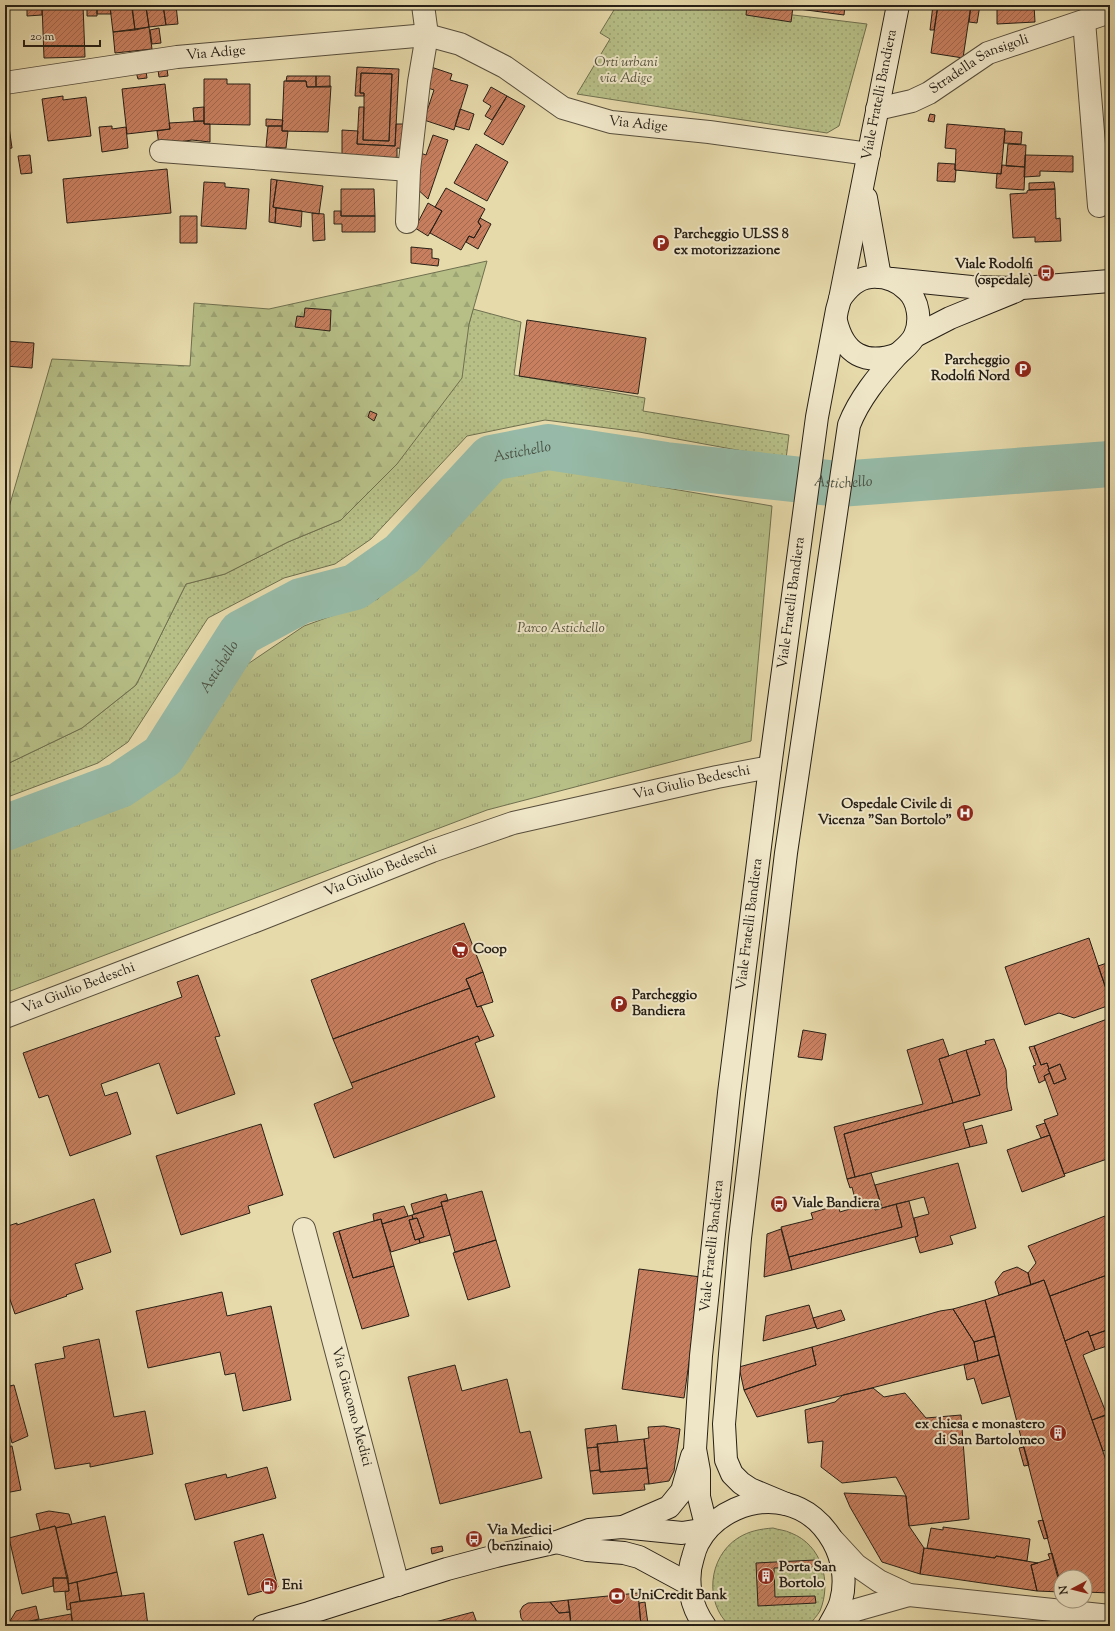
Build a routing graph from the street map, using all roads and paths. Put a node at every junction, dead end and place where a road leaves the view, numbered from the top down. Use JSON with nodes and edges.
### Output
{"nodes":[{"id":1,"x":423,"y":5,"type":"edge"},
{"id":2,"x":898,"y":5,"type":"edge"},
{"id":3,"x":1110,"y":12,"type":"edge"},
{"id":4,"x":1084,"y":21,"type":"junction"},
{"id":5,"x":427,"y":35,"type":"junction"},
{"id":6,"x":5,"y":83,"type":"edge"},
{"id":7,"x":877,"y":109,"type":"junction"},
{"id":8,"x":162,"y":151,"type":"dead end"},
{"id":9,"x":869,"y":154,"type":"junction"},
{"id":10,"x":409,"y":170,"type":"junction"},
{"id":11,"x":863,"y":185,"type":"junction"},
{"id":12,"x":1099,"y":206,"type":"dead end"},
{"id":13,"x":407,"y":222,"type":"dead end"},
{"id":14,"x":886,"y":278,"type":"junction"},
{"id":15,"x":1110,"y":281,"type":"edge"},
{"id":16,"x":1022,"y":288,"type":"junction"},
{"id":17,"x":840,"y":299,"type":"junction"},
{"id":18,"x":836,"y":321,"type":"junction"},
{"id":19,"x":915,"y":336,"type":"junction"},
{"id":20,"x":898,"y":354,"type":"junction"},
{"id":21,"x":770,"y":767,"type":"junction"},
{"id":22,"x":5,"y":1017,"type":"edge"},
{"id":23,"x":304,"y":1229,"type":"dead end"},
{"id":24,"x":694,"y":1449,"type":"junction"},
{"id":25,"x":786,"y":1504,"type":"junction"},
{"id":26,"x":622,"y":1527,"type":"junction"},
{"id":27,"x":707,"y":1529,"type":"junction"},
{"id":28,"x":833,"y":1540,"type":"junction"},
{"id":29,"x":557,"y":1542,"type":"junction"},
{"id":30,"x":398,"y":1585,"type":"junction"},
{"id":31,"x":690,"y":1592,"type":"junction"},
{"id":32,"x":909,"y":1595,"type":"junction"},
{"id":33,"x":1110,"y":1616,"type":"edge"},
{"id":34,"x":263,"y":1626,"type":"edge"},
{"id":35,"x":688,"y":1626,"type":"edge"},
{"id":36,"x":705,"y":1626,"type":"edge"},
{"id":37,"x":830,"y":1626,"type":"edge"}],
"edges":[{"from":1,"to":5,"type":"main road"},
{"from":2,"to":7,"type":"main road","name":"Viale Fratelli Bandiera"},
{"from":3,"to":4,"type":"main road","name":"Stradella Sansigoli"},
{"from":4,"to":7,"type":"main road","name":"Stradella Sansigoli"},
{"from":4,"to":12,"type":"main road"},
{"from":5,"to":6,"type":"main road","name":"Via Adige"},
{"from":5,"to":9,"type":"main road","name":"Via Adige"},
{"from":5,"to":10,"type":"main road"},
{"from":7,"to":9,"type":"main road","name":"Viale Fratelli Bandiera"},
{"from":8,"to":10,"type":"main road"},
{"from":9,"to":11,"type":"main road","name":"Viale Fratelli Bandiera"},
{"from":10,"to":13,"type":"main road"},
{"from":11,"to":14,"type":"main road","name":"Viale Fratelli Bandiera"},
{"from":11,"to":17,"type":"main road","name":"Viale Fratelli Bandiera"},
{"from":14,"to":16,"type":"main road"},
{"from":14,"to":17,"type":"main road"},
{"from":14,"to":19,"type":"main road"},
{"from":15,"to":16,"type":"main road"},
{"from":16,"to":19,"type":"main road"},
{"from":17,"to":18,"type":"main road","name":"Viale Fratelli Bandiera"},
{"from":18,"to":20,"type":"main road","name":"Viale Fratelli Bandiera"},
{"from":18,"to":21,"type":"main road","name":"Viale Fratelli Bandiera"},
{"from":19,"to":20,"type":"main road","name":"Viale Fratelli Bandiera"},
{"from":20,"to":25,"type":"main road","name":"Viale Fratelli Bandiera"},
{"from":21,"to":22,"type":"main road","name":"Via Giulio Bedeschi"},
{"from":21,"to":24,"type":"main road","name":"Viale Fratelli Bandiera"},
{"from":23,"to":30,"type":"main road","name":"Via Giacomo Medici"},
{"from":24,"to":26,"type":"main road"},
{"from":24,"to":27,"type":"main road","name":"Viale Fratelli Bandiera"},
{"from":25,"to":27,"type":"main road"},
{"from":25,"to":28,"type":"main road","name":"Viale Fratelli Bandiera"},
{"from":26,"to":27,"type":"main road"},
{"from":26,"to":29,"type":"main road"},
{"from":27,"to":31,"type":"main road"},
{"from":28,"to":32,"type":"main road"},
{"from":28,"to":37,"type":"main road"},
{"from":29,"to":30,"type":"main road"},
{"from":29,"to":31,"type":"main road"},
{"from":30,"to":34,"type":"main road"},
{"from":31,"to":35,"type":"main road"},
{"from":31,"to":36,"type":"main road"},
{"from":32,"to":33,"type":"main road"},
{"from":32,"to":37,"type":"main road"}]}
